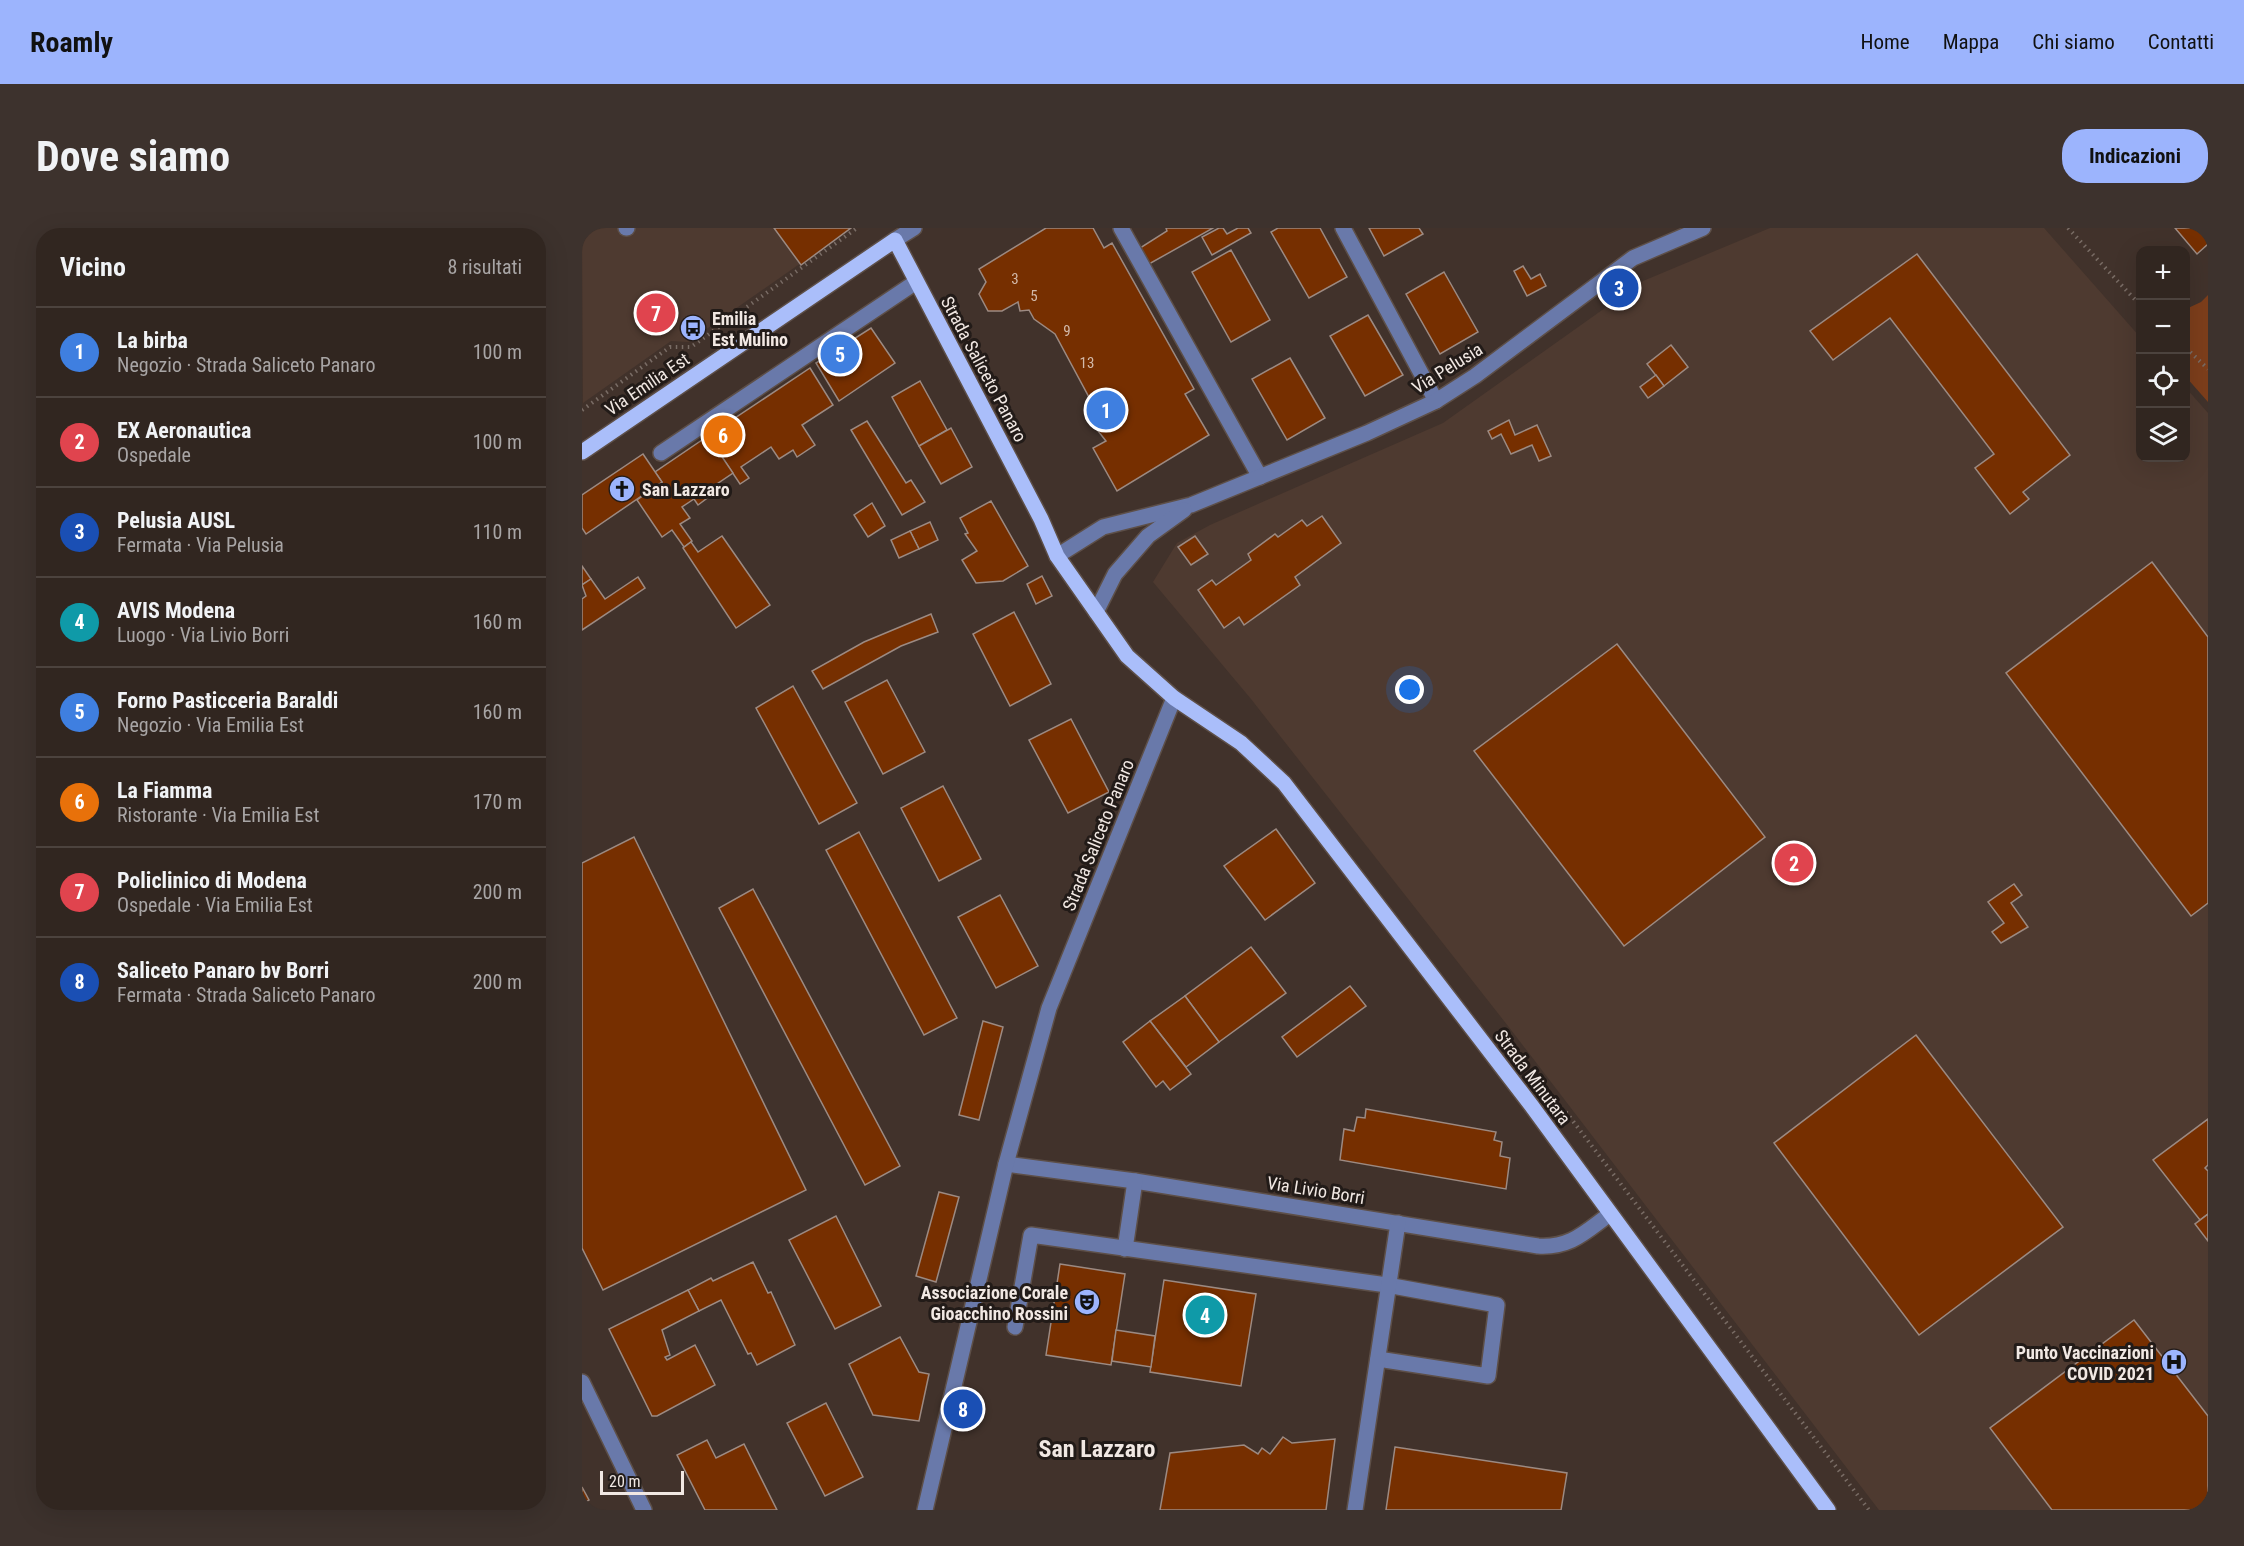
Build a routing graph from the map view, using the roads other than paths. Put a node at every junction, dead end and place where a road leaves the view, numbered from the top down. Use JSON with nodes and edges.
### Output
{"nodes":[{"id":1,"x":914,"y":228,"type":"edge"},
{"id":2,"x":1121,"y":228,"type":"edge"},
{"id":3,"x":1343,"y":228,"type":"edge"},
{"id":4,"x":1703,"y":228,"type":"edge"},
{"id":5,"x":895,"y":240,"type":"junction"},
{"id":6,"x":916,"y":282,"type":"junction"},
{"id":7,"x":1436,"y":401,"type":"junction"},
{"id":8,"x":582,"y":452,"type":"edge"},
{"id":9,"x":660,"y":453,"type":"dead end"},
{"id":10,"x":1260,"y":477,"type":"junction"},
{"id":11,"x":1191,"y":505,"type":"junction"},
{"id":12,"x":1057,"y":556,"type":"junction"},
{"id":13,"x":1096,"y":612,"type":"junction"},
{"id":14,"x":1174,"y":698,"type":"junction"},
{"id":15,"x":1006,"y":1164,"type":"junction"},
{"id":16,"x":1135,"y":1180,"type":"junction"},
{"id":17,"x":1610,"y":1214,"type":"junction"},
{"id":18,"x":1398,"y":1223,"type":"junction"},
{"id":19,"x":1125,"y":1249,"type":"junction"},
{"id":20,"x":1387,"y":1285,"type":"junction"},
{"id":21,"x":1015,"y":1327,"type":"dead end"},
{"id":22,"x":1378,"y":1359,"type":"junction"},
{"id":23,"x":582,"y":1382,"type":"edge"},
{"id":24,"x":644,"y":1510,"type":"edge"},
{"id":25,"x":925,"y":1510,"type":"edge"},
{"id":26,"x":1355,"y":1510,"type":"edge"},
{"id":27,"x":1828,"y":1510,"type":"edge"}],
"edges":[{"from":1,"to":5,"type":"street","name":"Via Emilia Est"},
{"from":2,"to":10,"type":"street"},
{"from":3,"to":7,"type":"street"},
{"from":4,"to":7,"type":"street","name":"Via Pelusia"},
{"from":5,"to":6,"type":"main road","name":"Strada Saliceto Panaro"},
{"from":5,"to":8,"type":"main road","name":"Via Emilia Est"},
{"from":6,"to":9,"type":"street"},
{"from":6,"to":12,"type":"main road","name":"Strada Saliceto Panaro"},
{"from":7,"to":10,"type":"street","name":"Via Pelusia"},
{"from":10,"to":11,"type":"street","name":"Via Pelusia"},
{"from":11,"to":12,"type":"street","name":"Via Pelusia"},
{"from":11,"to":13,"type":"street","name":"Via Pelusia"},
{"from":12,"to":13,"type":"main road","name":"Strada Saliceto Panaro"},
{"from":13,"to":14,"type":"main road","name":"Strada Saliceto Panaro"},
{"from":14,"to":15,"type":"street","name":"Strada Saliceto Panaro"},
{"from":14,"to":17,"type":"main road","name":"Strada Minutara"},
{"from":15,"to":16,"type":"street","name":"Via Livio Borri"},
{"from":15,"to":25,"type":"street","name":"Strada Saliceto Panaro"},
{"from":16,"to":18,"type":"street","name":"Via Livio Borri"},
{"from":16,"to":19,"type":"street"},
{"from":17,"to":18,"type":"street","name":"Via Livio Borri"},
{"from":17,"to":27,"type":"main road","name":"Strada Minutara"},
{"from":18,"to":20,"type":"street"},
{"from":19,"to":20,"type":"street"},
{"from":19,"to":21,"type":"street"},
{"from":20,"to":22,"type":"street"},
{"from":20,"to":22,"type":"street"},
{"from":22,"to":26,"type":"street"},
{"from":23,"to":24,"type":"street"}]}
